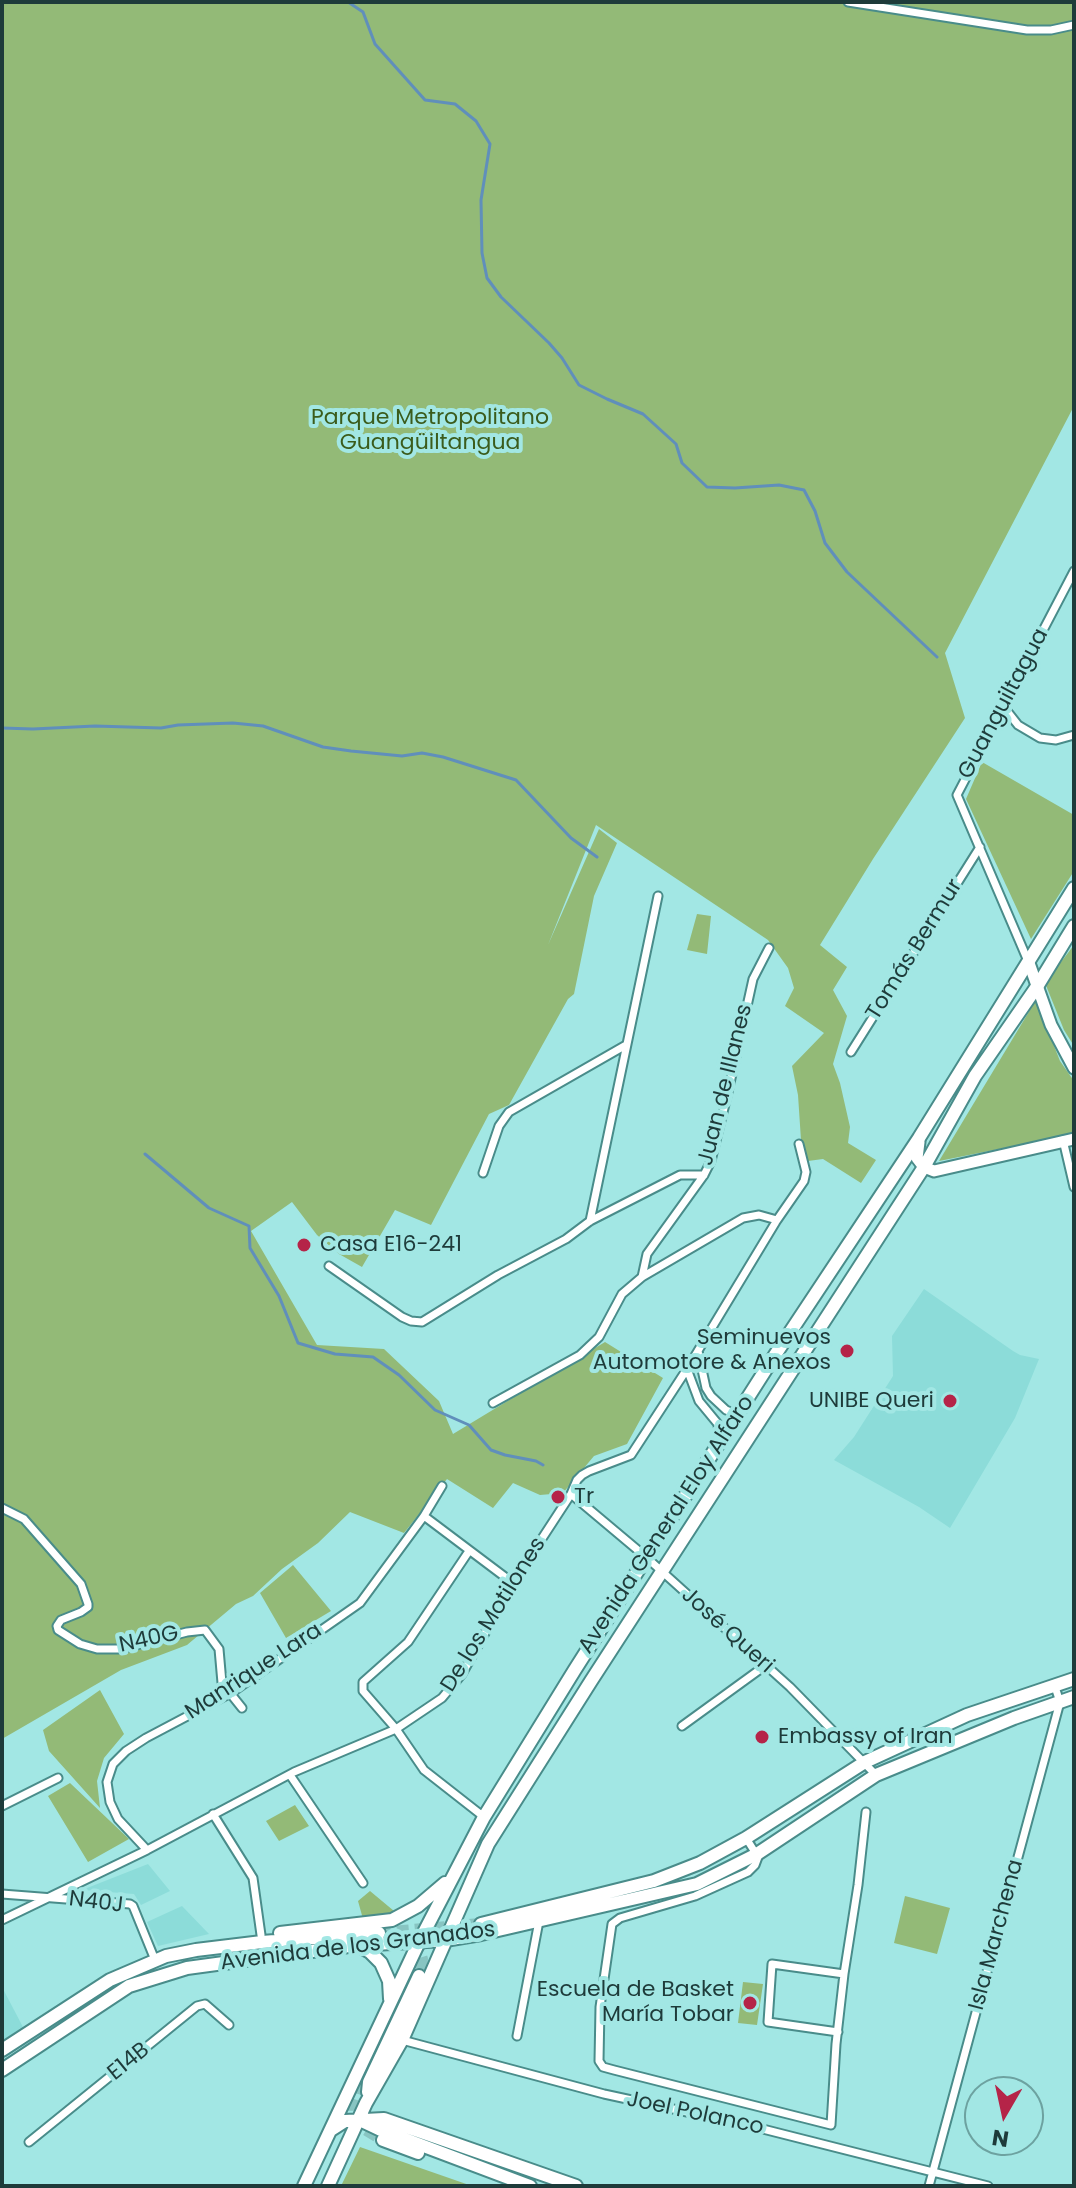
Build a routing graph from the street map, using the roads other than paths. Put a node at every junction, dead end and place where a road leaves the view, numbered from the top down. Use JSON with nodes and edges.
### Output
{"nodes":[{"id":1,"x":848,"y":2,"type":"edge"},
{"id":2,"x":1074,"y":25,"type":"edge"},
{"id":3,"x":1074,"y":571,"type":"edge"},
{"id":4,"x":1003,"y":706,"type":"junction"},
{"id":5,"x":1074,"y":735,"type":"edge"},
{"id":6,"x":980,"y":847,"type":"junction"},
{"id":7,"x":1074,"y":888,"type":"edge"},
{"id":8,"x":658,"y":896,"type":"dead end"},
{"id":9,"x":1074,"y":926,"type":"edge"},
{"id":10,"x":769,"y":948,"type":"dead end"},
{"id":11,"x":1029,"y":963,"type":"junction"},
{"id":12,"x":1038,"y":985,"type":"junction"},
{"id":13,"x":626,"y":1045,"type":"junction"},
{"id":14,"x":851,"y":1052,"type":"dead end"},
{"id":15,"x":1074,"y":1068,"type":"edge"},
{"id":16,"x":919,"y":1138,"type":"junction"},
{"id":17,"x":1069,"y":1140,"type":"edge"},
{"id":18,"x":799,"y":1144,"type":"dead end"},
{"id":19,"x":924,"y":1167,"type":"junction"},
{"id":20,"x":483,"y":1173,"type":"dead end"},
{"id":21,"x":704,"y":1175,"type":"junction"},
{"id":22,"x":1074,"y":1187,"type":"edge"},
{"id":23,"x":777,"y":1220,"type":"junction"},
{"id":24,"x":590,"y":1221,"type":"junction"},
{"id":25,"x":329,"y":1266,"type":"dead end"},
{"id":26,"x":642,"y":1277,"type":"junction"},
{"id":27,"x":698,"y":1351,"type":"junction"},
{"id":28,"x":687,"y":1369,"type":"junction"},
{"id":29,"x":493,"y":1403,"type":"dead end"},
{"id":30,"x":738,"y":1415,"type":"junction"},
{"id":31,"x":720,"y":1444,"type":"junction"},
{"id":32,"x":442,"y":1486,"type":"dead end"},
{"id":33,"x":571,"y":1494,"type":"junction"},
{"id":34,"x":2,"y":1508,"type":"edge"},
{"id":35,"x":424,"y":1516,"type":"junction"},
{"id":36,"x":469,"y":1551,"type":"junction"},
{"id":37,"x":646,"y":1557,"type":"junction"},
{"id":38,"x":661,"y":1572,"type":"junction"},
{"id":39,"x":513,"y":1583,"type":"junction"},
{"id":40,"x":766,"y":1665,"type":"junction"},
{"id":41,"x":574,"y":1671,"type":"junction"},
{"id":42,"x":1074,"y":1679,"type":"edge"},
{"id":43,"x":591,"y":1681,"type":"junction"},
{"id":44,"x":1054,"y":1684,"type":"junction"},
{"id":45,"x":231,"y":1693,"type":"junction"},
{"id":46,"x":1074,"y":1697,"type":"edge"},
{"id":47,"x":1060,"y":1702,"type":"junction"},
{"id":48,"x":242,"y":1708,"type":"dead end"},
{"id":49,"x":682,"y":1726,"type":"dead end"},
{"id":50,"x":396,"y":1729,"type":"junction"},
{"id":51,"x":865,"y":1762,"type":"junction"},
{"id":52,"x":290,"y":1775,"type":"junction"},
{"id":53,"x":876,"y":1775,"type":"junction"},
{"id":54,"x":58,"y":1778,"type":"dead end"},
{"id":55,"x":2,"y":1806,"type":"edge"},
{"id":56,"x":866,"y":1812,"type":"dead end"},
{"id":57,"x":213,"y":1814,"type":"junction"},
{"id":58,"x":484,"y":1817,"type":"junction"},
{"id":59,"x":746,"y":1838,"type":"junction"},
{"id":60,"x":147,"y":1850,"type":"junction"},
{"id":61,"x":757,"y":1854,"type":"junction"},
{"id":62,"x":457,"y":1867,"type":"junction"},
{"id":63,"x":363,"y":1883,"type":"dead end"},
{"id":64,"x":467,"y":1890,"type":"junction"},
{"id":65,"x":2,"y":1894,"type":"edge"},
{"id":66,"x":46,"y":1898,"type":"junction"},
{"id":67,"x":2,"y":1920,"type":"edge"},
{"id":68,"x":539,"y":1921,"type":"junction"},
{"id":69,"x":479,"y":1926,"type":"junction"},
{"id":70,"x":379,"y":1933,"type":"tunnel mouth"},
{"id":71,"x":261,"y":1935,"type":"junction"},
{"id":72,"x":445,"y":1940,"type":"junction"},
{"id":73,"x":419,"y":1942,"type":"junction"},
{"id":74,"x":356,"y":1945,"type":"junction"},
{"id":75,"x":160,"y":1958,"type":"junction"},
{"id":76,"x":411,"y":1958,"type":"junction"},
{"id":77,"x":844,"y":1974,"type":"junction"},
{"id":78,"x":419,"y":1976,"type":"tunnel mouth"},
{"id":79,"x":390,"y":2004,"type":"junction"},
{"id":80,"x":229,"y":2025,"type":"dead end"},
{"id":81,"x":838,"y":2032,"type":"junction"},
{"id":82,"x":517,"y":2036,"type":"dead end"},
{"id":83,"x":402,"y":2040,"type":"junction"},
{"id":84,"x":2,"y":2050,"type":"edge"},
{"id":85,"x":2,"y":2070,"type":"edge"},
{"id":86,"x":360,"y":2082,"type":"tunnel mouth"},
{"id":87,"x":366,"y":2103,"type":"junction"},
{"id":88,"x":359,"y":2119,"type":"junction"},
{"id":89,"x":327,"y":2136,"type":"junction"},
{"id":90,"x":383,"y":2140,"type":"tunnel mouth"},
{"id":91,"x":29,"y":2142,"type":"dead end"},
{"id":92,"x":932,"y":2172,"type":"junction"},
{"id":93,"x":515,"y":2181,"type":"junction"},
{"id":94,"x":304,"y":2186,"type":"edge"},
{"id":95,"x":328,"y":2186,"type":"edge"},
{"id":96,"x":530,"y":2186,"type":"edge"},
{"id":97,"x":576,"y":2186,"type":"edge"},
{"id":98,"x":929,"y":2186,"type":"edge"},
{"id":99,"x":988,"y":2186,"type":"edge"}],
"edges":[{"from":1,"to":2,"type":"street"},
{"from":3,"to":4,"type":"street","name":"Guanguiltagua"},
{"from":4,"to":5,"type":"street"},
{"from":4,"to":6,"type":"street","name":"Guanguiltagua"},
{"from":6,"to":11,"type":"street"},
{"from":6,"to":14,"type":"street","name":"Tomás Bermur"},
{"from":7,"to":11,"type":"main road","name":"Avenida General Eloy Alfaro"},
{"from":8,"to":13,"type":"street"},
{"from":9,"to":12,"type":"main road","name":"Avenida General Eloy Alfaro"},
{"from":10,"to":21,"type":"street","name":"Juan de Illanes"},
{"from":11,"to":12,"type":"main road"},
{"from":11,"to":16,"type":"main road","name":"Avenida General Eloy Alfaro"},
{"from":12,"to":15,"type":"main road"},
{"from":12,"to":19,"type":"main road","name":"Avenida General Eloy Alfaro"},
{"from":13,"to":20,"type":"street"},
{"from":13,"to":24,"type":"street"},
{"from":16,"to":19,"type":"main road"},
{"from":16,"to":30,"type":"main road","name":"Avenida General Eloy Alfaro"},
{"from":17,"to":19,"type":"main road"},
{"from":17,"to":22,"type":"street"},
{"from":18,"to":23,"type":"street","name":"De los Motilones"},
{"from":19,"to":38,"type":"main road","name":"Avenida General Eloy Alfaro"},
{"from":21,"to":24,"type":"street"},
{"from":21,"to":26,"type":"street","name":"Juan de Illanes"},
{"from":23,"to":26,"type":"street"},
{"from":23,"to":27,"type":"street","name":"De los Motilones"},
{"from":24,"to":25,"type":"street"},
{"from":26,"to":29,"type":"street","name":"Juan de Illanes"},
{"from":27,"to":28,"type":"street","name":"De los Motilones"},
{"from":27,"to":30,"type":"street"},
{"from":28,"to":31,"type":"street"},
{"from":28,"to":33,"type":"street","name":"De los Motilones"},
{"from":30,"to":31,"type":"main road","name":"Avenida General Eloy Alfaro"},
{"from":31,"to":37,"type":"main road","name":"Avenida General Eloy Alfaro"},
{"from":32,"to":35,"type":"street","name":"Manrique Lara"},
{"from":33,"to":37,"type":"street","name":"José Queri"},
{"from":33,"to":39,"type":"street","name":"De los Motilones"},
{"from":34,"to":45,"type":"street","name":"N40G"},
{"from":35,"to":36,"type":"street"},
{"from":35,"to":45,"type":"street","name":"Manrique Lara"},
{"from":36,"to":39,"type":"street"},
{"from":36,"to":50,"type":"street"},
{"from":37,"to":38,"type":"street","name":"José Queri"},
{"from":37,"to":41,"type":"main road","name":"Avenida General Eloy Alfaro"},
{"from":38,"to":40,"type":"street","name":"José Queri"},
{"from":38,"to":43,"type":"main road","name":"Avenida General Eloy Alfaro"},
{"from":39,"to":50,"type":"street","name":"De los Motilones"},
{"from":40,"to":49,"type":"street"},
{"from":40,"to":51,"type":"street","name":"José Queri"},
{"from":41,"to":43,"type":"main road"},
{"from":41,"to":58,"type":"main road","name":"Avenida General Eloy Alfaro"},
{"from":42,"to":44,"type":"main road"},
{"from":43,"to":64,"type":"main road","name":"Avenida General Eloy Alfaro"},
{"from":44,"to":47,"type":"street"},
{"from":44,"to":51,"type":"main road"},
{"from":45,"to":48,"type":"street"},
{"from":45,"to":60,"type":"street","name":"Manrique Lara"},
{"from":46,"to":47,"type":"main road","name":"Avenida de los Granados"},
{"from":47,"to":53,"type":"main road","name":"Avenida de los Granados"},
{"from":47,"to":92,"type":"street","name":"Isla Marchena"},
{"from":50,"to":52,"type":"street","name":"De los Motilones"},
{"from":50,"to":58,"type":"street"},
{"from":51,"to":53,"type":"street","name":"José Queri"},
{"from":51,"to":59,"type":"main road"},
{"from":52,"to":57,"type":"street","name":"De los Motilones"},
{"from":52,"to":63,"type":"street"},
{"from":53,"to":61,"type":"main road","name":"Avenida de los Granados"},
{"from":54,"to":55,"type":"street"},
{"from":56,"to":77,"type":"street"},
{"from":57,"to":60,"type":"street","name":"De los Motilones"},
{"from":57,"to":71,"type":"street"},
{"from":58,"to":62,"type":"main road","name":"Avenida General Eloy Alfaro"},
{"from":59,"to":61,"type":"street"},
{"from":59,"to":69,"type":"main road"},
{"from":60,"to":66,"type":"street","name":"De los Motilones"},
{"from":61,"to":68,"type":"main road","name":"Avenida de los Granados"},
{"from":61,"to":81,"type":"street"},
{"from":62,"to":71,"type":"main road"},
{"from":62,"to":73,"type":"main road","name":"Avenida General Eloy Alfaro"},
{"from":64,"to":69,"type":"main road"},
{"from":64,"to":72,"type":"main road","name":"Avenida General Eloy Alfaro"},
{"from":65,"to":66,"type":"street","name":"N40J"},
{"from":66,"to":67,"type":"street","name":"De los Motilones"},
{"from":66,"to":75,"type":"street","name":"N40J"},
{"from":68,"to":69,"type":"main road","name":"Avenida de los Granados"},
{"from":68,"to":82,"type":"street"},
{"from":69,"to":72,"type":"main road","name":"Avenida de los Granados"},
{"from":70,"to":75,"type":"main road","name":"Avenida de los Granados"},
{"from":71,"to":75,"type":"main road"},
{"from":72,"to":73,"type":"main road","name":"Avenida de los Granados"},
{"from":72,"to":83,"type":"main road","name":"Avenida General Eloy Alfaro"},
{"from":73,"to":74,"type":"main road","name":"Avenida de los Granados"},
{"from":73,"to":76,"type":"main road","name":"Avenida General Eloy Alfaro"},
{"from":74,"to":79,"type":"main road"},
{"from":74,"to":85,"type":"main road","name":"Avenida de los Granados"},
{"from":75,"to":84,"type":"main road","name":"Avenida de los Granados"},
{"from":76,"to":79,"type":"main road","name":"Avenida General Eloy Alfaro"},
{"from":76,"to":86,"type":"main road"},
{"from":77,"to":81,"type":"street"},
{"from":77,"to":81,"type":"street"},
{"from":78,"to":87,"type":"main road"},
{"from":79,"to":89,"type":"main road","name":"Avenida General Eloy Alfaro"},
{"from":80,"to":91,"type":"street","name":"E14B"},
{"from":83,"to":87,"type":"main road","name":"Avenida General Eloy Alfaro"},
{"from":83,"to":92,"type":"street","name":"Joel Polanco"},
{"from":87,"to":88,"type":"main road","name":"Avenida General Eloy Alfaro"},
{"from":88,"to":89,"type":"main road"},
{"from":88,"to":93,"type":"main road"},
{"from":88,"to":95,"type":"main road","name":"Avenida General Eloy Alfaro"},
{"from":88,"to":97,"type":"main road"},
{"from":89,"to":94,"type":"main road","name":"Avenida General Eloy Alfaro"},
{"from":90,"to":93,"type":"main road"},
{"from":92,"to":98,"type":"street","name":"Isla Marchena"},
{"from":92,"to":99,"type":"street","name":"Joel Polanco"},
{"from":93,"to":96,"type":"main road"}]}
